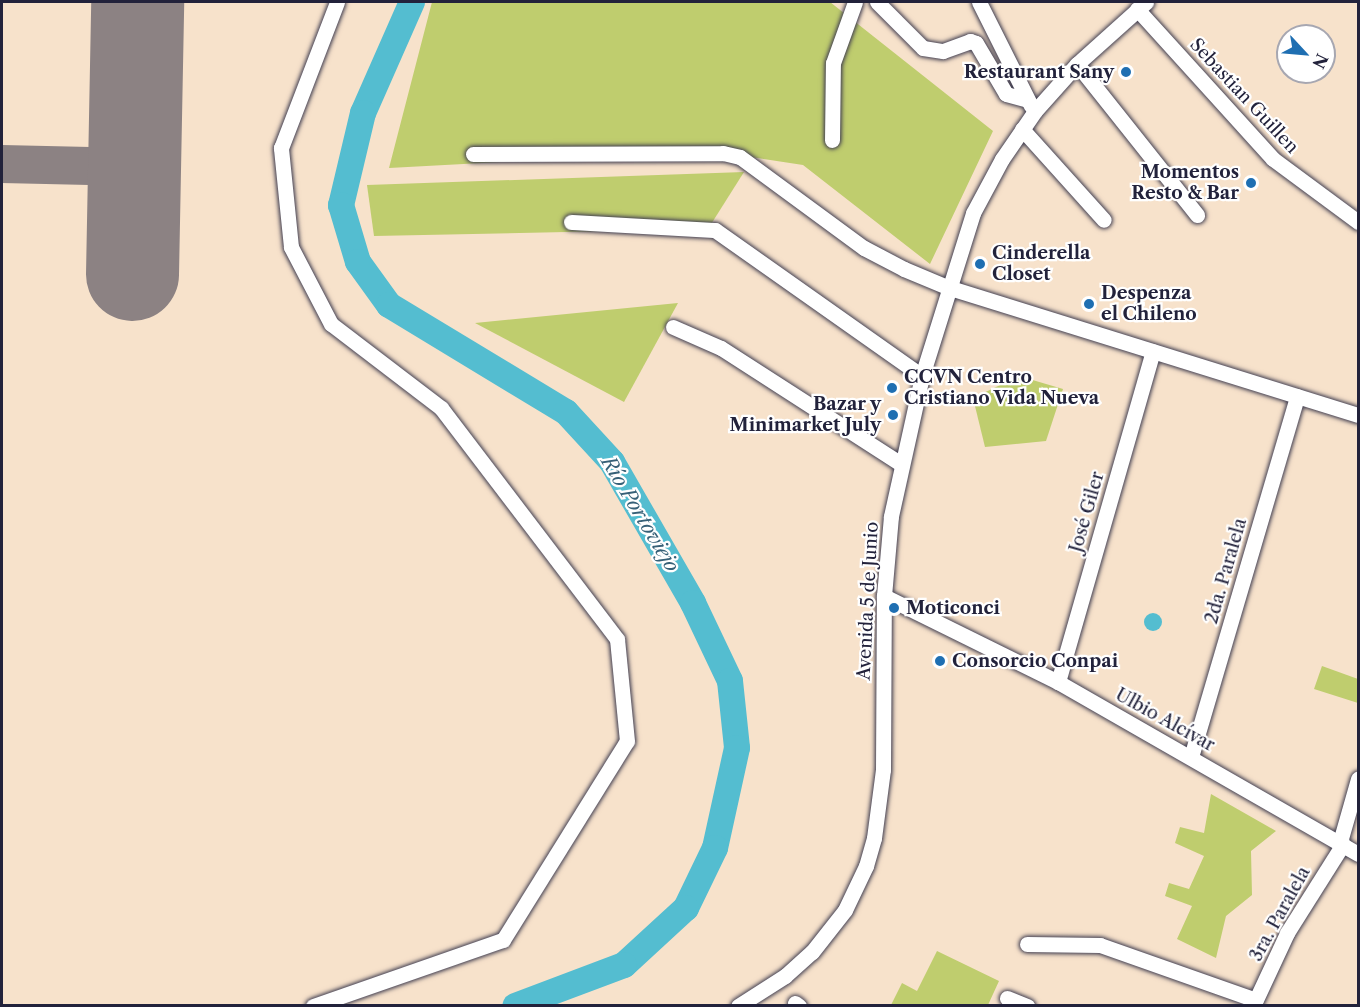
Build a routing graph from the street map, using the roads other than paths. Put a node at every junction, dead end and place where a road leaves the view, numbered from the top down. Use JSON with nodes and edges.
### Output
{"nodes":[{"id":1,"x":337,"y":2,"type":"edge"},
{"id":2,"x":855,"y":2,"type":"edge"},
{"id":3,"x":876,"y":2,"type":"edge"},
{"id":4,"x":979,"y":2,"type":"edge"},
{"id":5,"x":1142,"y":5,"type":"edge"},
{"id":6,"x":1077,"y":64,"type":"junction"},
{"id":7,"x":1030,"y":105,"type":"junction"},
{"id":8,"x":1022,"y":129,"type":"junction"},
{"id":9,"x":832,"y":140,"type":"dead end"},
{"id":10,"x":473,"y":154,"type":"dead end"},
{"id":11,"x":1197,"y":215,"type":"dead end"},
{"id":12,"x":1104,"y":220,"type":"dead end"},
{"id":13,"x":571,"y":222,"type":"dead end"},
{"id":14,"x":1359,"y":222,"type":"edge"},
{"id":15,"x":947,"y":287,"type":"junction"},
{"id":16,"x":673,"y":327,"type":"dead end"},
{"id":17,"x":1153,"y":351,"type":"junction"},
{"id":18,"x":922,"y":376,"type":"junction"},
{"id":19,"x":1297,"y":396,"type":"junction"},
{"id":20,"x":1359,"y":416,"type":"edge"},
{"id":21,"x":901,"y":464,"type":"junction"},
{"id":22,"x":884,"y":596,"type":"junction"},
{"id":23,"x":1058,"y":682,"type":"junction"},
{"id":24,"x":1191,"y":757,"type":"junction"},
{"id":25,"x":1359,"y":779,"type":"edge"},
{"id":26,"x":1341,"y":843,"type":"junction"},
{"id":27,"x":1359,"y":854,"type":"edge"},
{"id":28,"x":1028,"y":944,"type":"dead end"},
{"id":29,"x":1007,"y":998,"type":"dead end"},
{"id":30,"x":1255,"y":1003,"type":"edge"},
{"id":31,"x":313,"y":1005,"type":"edge"},
{"id":32,"x":738,"y":1005,"type":"edge"},
{"id":33,"x":1027,"y":1005,"type":"edge"}],
"edges":[{"from":1,"to":31,"type":"street"},
{"from":2,"to":9,"type":"street"},
{"from":3,"to":7,"type":"street"},
{"from":4,"to":7,"type":"street"},
{"from":5,"to":6,"type":"street","name":"Avenida 5 de Junio"},
{"from":5,"to":14,"type":"street","name":"Sebastian Guillen"},
{"from":6,"to":7,"type":"street","name":"Avenida 5 de Junio"},
{"from":6,"to":11,"type":"street"},
{"from":7,"to":8,"type":"street","name":"Avenida 5 de Junio"},
{"from":8,"to":12,"type":"street"},
{"from":8,"to":15,"type":"street","name":"Avenida 5 de Junio"},
{"from":10,"to":15,"type":"street"},
{"from":13,"to":18,"type":"street"},
{"from":15,"to":17,"type":"street"},
{"from":15,"to":18,"type":"street","name":"Avenida 5 de Junio"},
{"from":16,"to":21,"type":"street"},
{"from":17,"to":19,"type":"street"},
{"from":17,"to":23,"type":"street","name":"José Giler"},
{"from":18,"to":21,"type":"street","name":"Avenida 5 de Junio"},
{"from":19,"to":20,"type":"street"},
{"from":19,"to":24,"type":"street","name":"2da. Paralela"},
{"from":21,"to":22,"type":"street","name":"Avenida 5 de Junio"},
{"from":22,"to":23,"type":"street","name":"Ulbio Alcívar"},
{"from":22,"to":32,"type":"street","name":"Avenida 5 de Junio"},
{"from":23,"to":24,"type":"street","name":"Ulbio Alcívar"},
{"from":24,"to":26,"type":"street","name":"Ulbio Alcívar"},
{"from":25,"to":26,"type":"street","name":"3ra. Paralela"},
{"from":26,"to":27,"type":"street","name":"Ulbio Alcívar"},
{"from":26,"to":30,"type":"street","name":"3ra. Paralela"},
{"from":28,"to":30,"type":"street"},
{"from":29,"to":33,"type":"street"}]}
